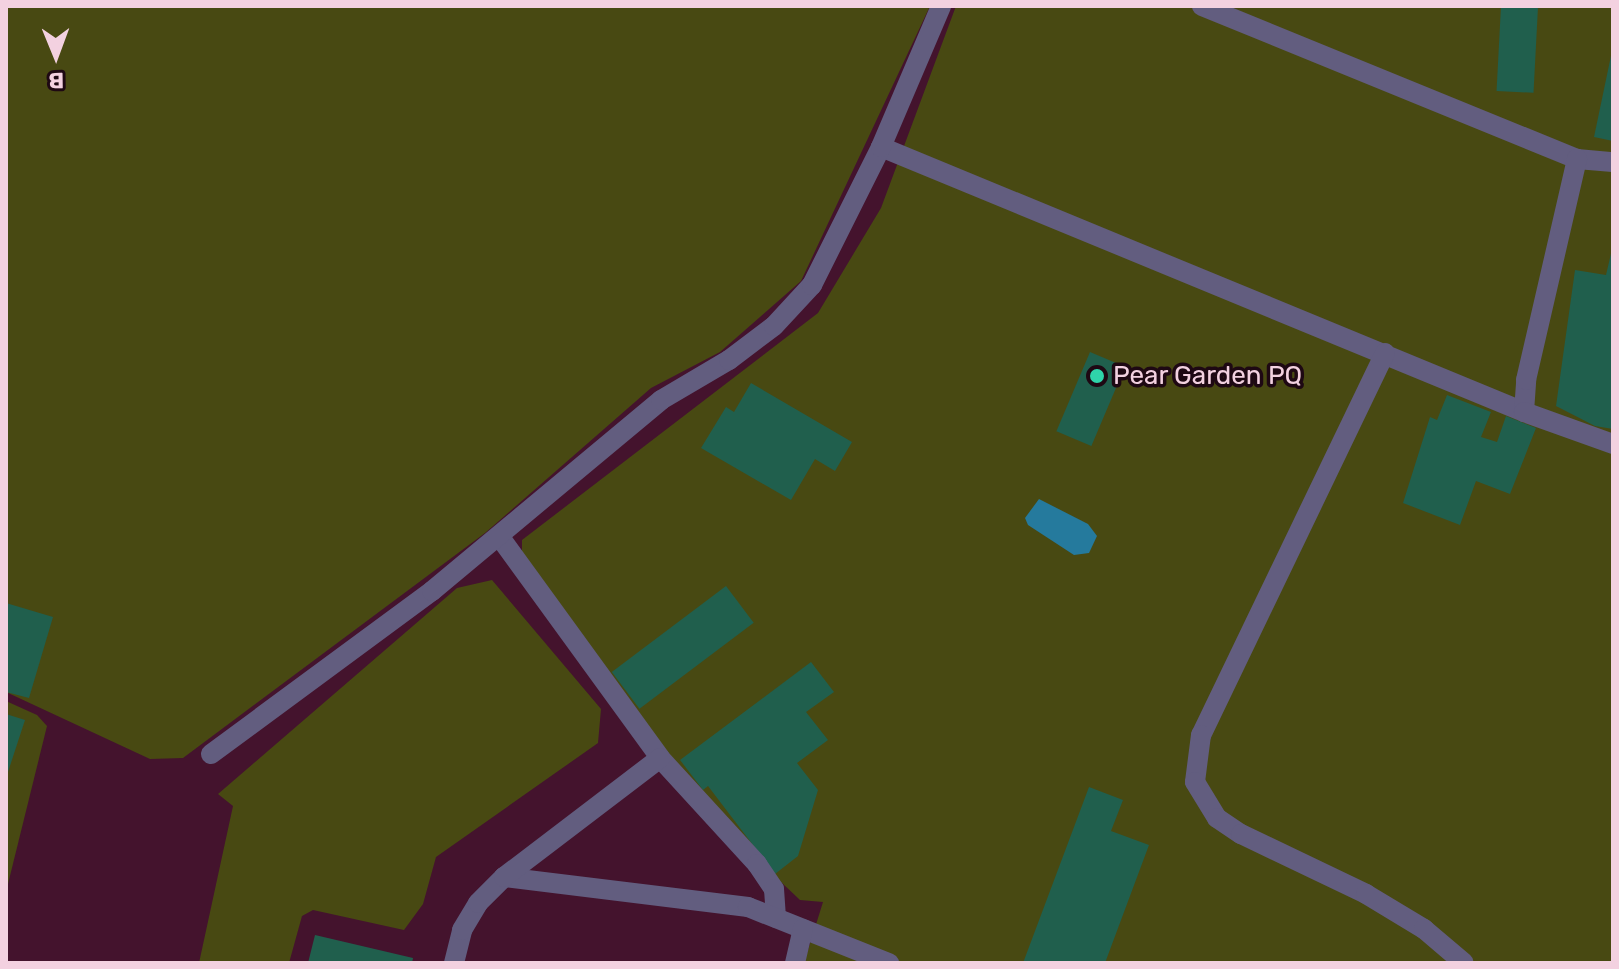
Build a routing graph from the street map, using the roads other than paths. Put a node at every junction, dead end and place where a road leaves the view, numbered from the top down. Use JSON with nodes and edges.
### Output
{"nodes":[{"id":1,"x":941,"y":6,"type":"edge"},
{"id":2,"x":1202,"y":6,"type":"edge"},
{"id":3,"x":881,"y":147,"type":"junction"},
{"id":4,"x":1577,"y":159,"type":"junction"},
{"id":5,"x":1613,"y":162,"type":"edge"},
{"id":6,"x":1385,"y":353,"type":"junction"},
{"id":7,"x":1524,"y":412,"type":"junction"},
{"id":8,"x":1613,"y":444,"type":"edge"},
{"id":9,"x":499,"y":536,"type":"junction"},
{"id":10,"x":211,"y":754,"type":"dead end"},
{"id":11,"x":660,"y":758,"type":"junction"},
{"id":12,"x":504,"y":877,"type":"junction"},
{"id":13,"x":776,"y":918,"type":"junction"},
{"id":14,"x":803,"y":929,"type":"junction"},
{"id":15,"x":454,"y":963,"type":"edge"},
{"id":16,"x":795,"y":963,"type":"edge"},
{"id":17,"x":889,"y":963,"type":"edge"},
{"id":18,"x":1464,"y":963,"type":"edge"}],
"edges":[{"from":1,"to":3,"type":"street"},
{"from":2,"to":4,"type":"street"},
{"from":3,"to":6,"type":"street"},
{"from":3,"to":9,"type":"street"},
{"from":4,"to":5,"type":"street"},
{"from":4,"to":7,"type":"street"},
{"from":6,"to":7,"type":"street"},
{"from":6,"to":18,"type":"street"},
{"from":7,"to":8,"type":"street"},
{"from":9,"to":10,"type":"street"},
{"from":9,"to":11,"type":"street"},
{"from":11,"to":12,"type":"street"},
{"from":11,"to":13,"type":"street"},
{"from":12,"to":13,"type":"street"},
{"from":12,"to":15,"type":"street"},
{"from":13,"to":14,"type":"street"},
{"from":14,"to":16,"type":"street"},
{"from":14,"to":17,"type":"street"}]}
